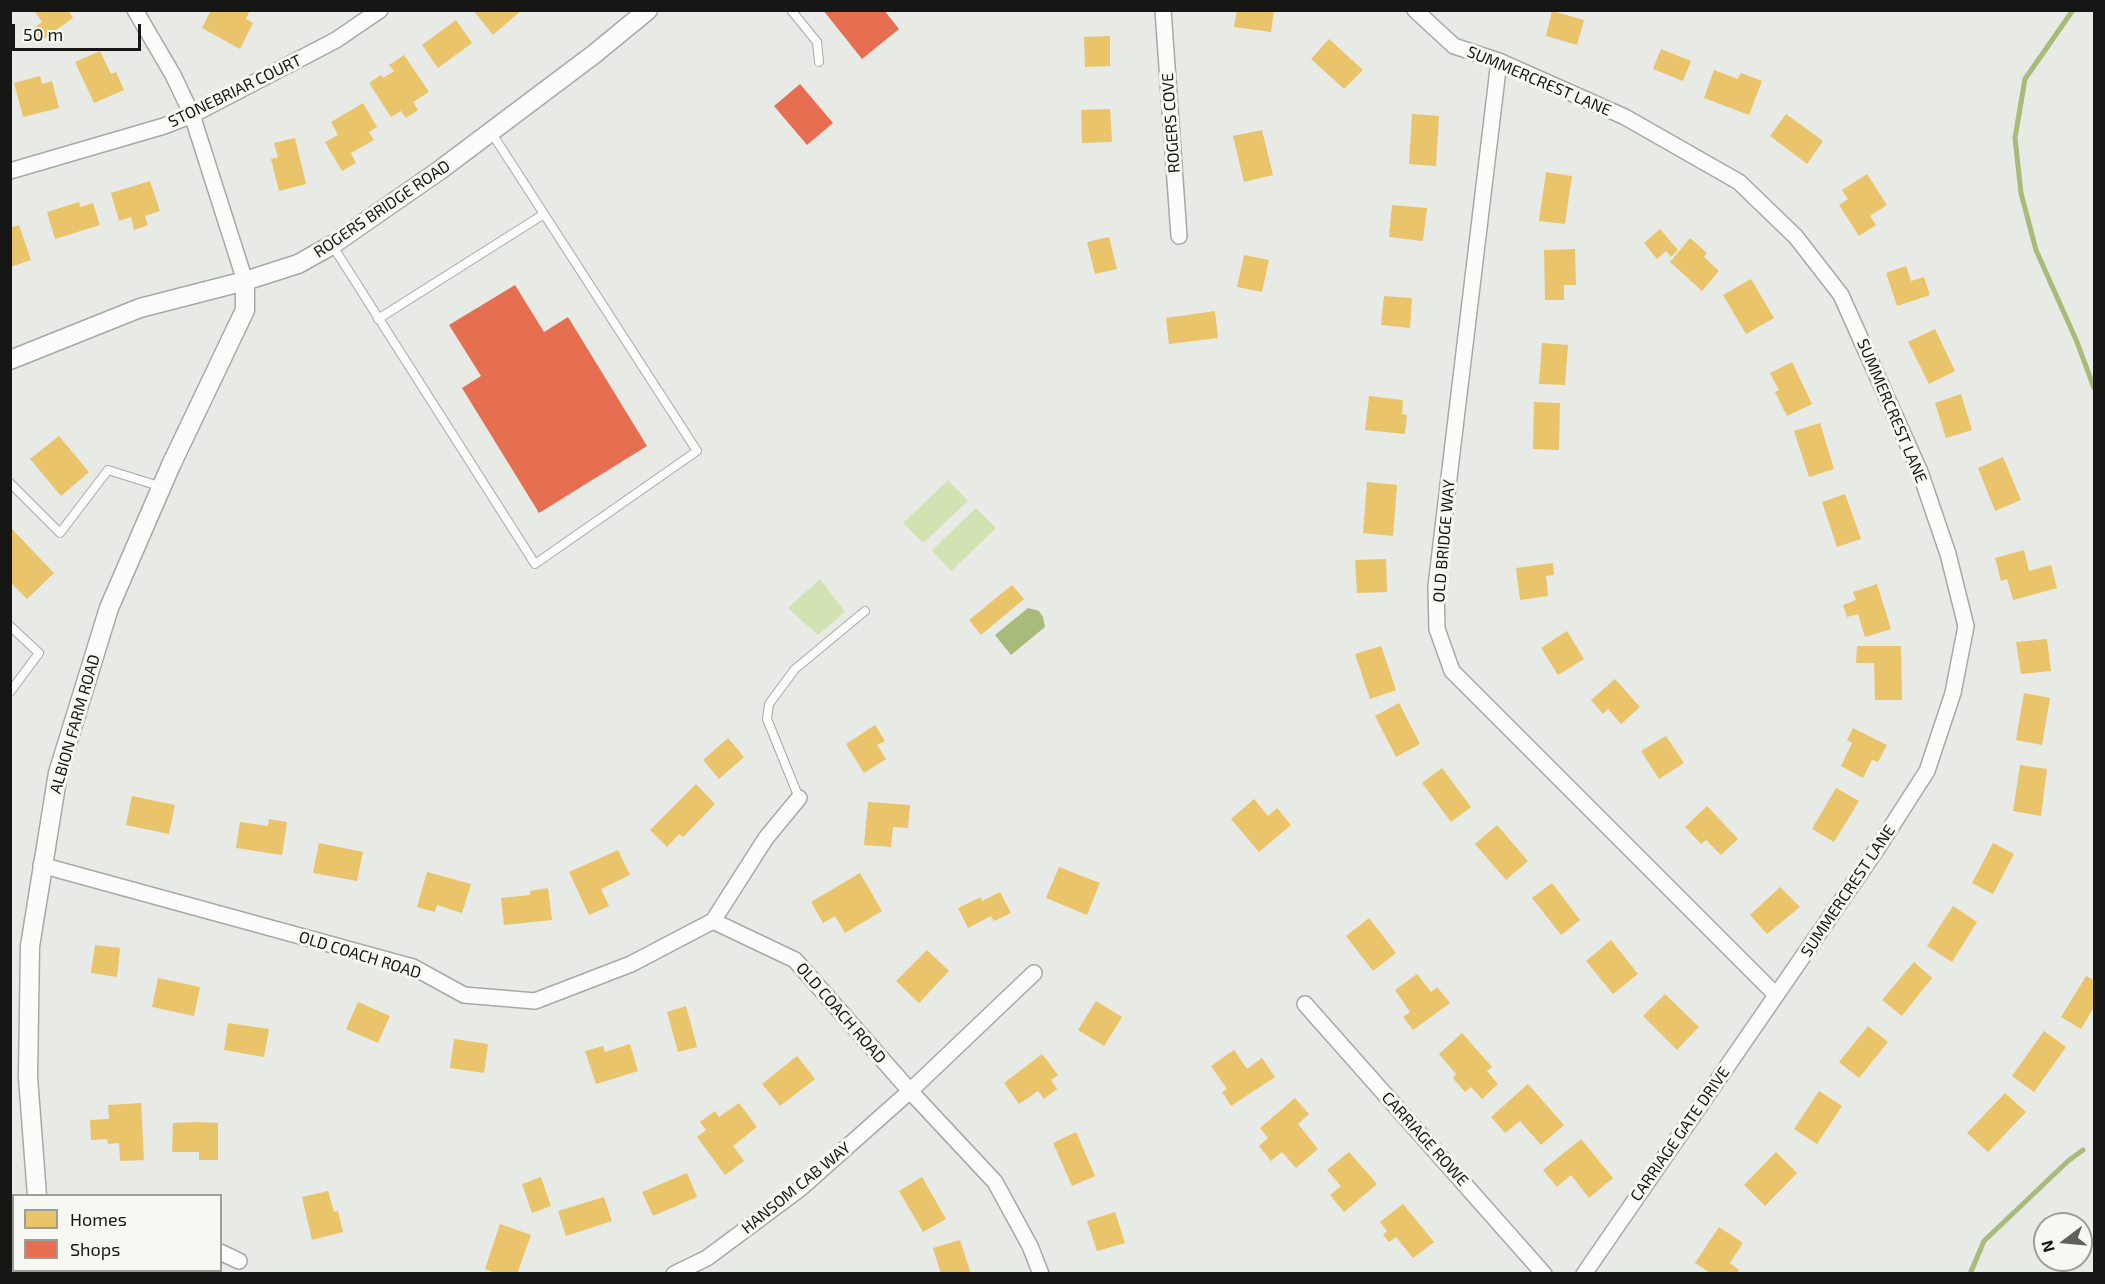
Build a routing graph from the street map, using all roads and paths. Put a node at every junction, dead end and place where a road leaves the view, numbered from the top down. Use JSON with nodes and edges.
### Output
{"nodes":[{"id":1,"x":135,"y":10,"type":"edge"},
{"id":2,"x":380,"y":10,"type":"edge"},
{"id":3,"x":648,"y":10,"type":"edge"},
{"id":4,"x":791,"y":10,"type":"edge"},
{"id":5,"x":1163,"y":10,"type":"edge"},
{"id":6,"x":1415,"y":10,"type":"edge"},
{"id":7,"x":819,"y":62,"type":"dead end"},
{"id":8,"x":1499,"y":62,"type":"junction"},
{"id":9,"x":192,"y":115,"type":"junction"},
{"id":10,"x":491,"y":132,"type":"junction"},
{"id":11,"x":10,"y":171,"type":"edge"},
{"id":12,"x":544,"y":214,"type":"junction"},
{"id":13,"x":1179,"y":236,"type":"dead end"},
{"id":14,"x":332,"y":245,"type":"junction"},
{"id":15,"x":245,"y":281,"type":"junction"},
{"id":16,"x":378,"y":319,"type":"junction"},
{"id":17,"x":10,"y":360,"type":"edge"},
{"id":18,"x":10,"y":483,"type":"edge"},
{"id":19,"x":162,"y":488,"type":"junction"},
{"id":20,"x":865,"y":611,"type":"dead end"},
{"id":21,"x":10,"y":626,"type":"edge"},
{"id":22,"x":10,"y":692,"type":"edge"},
{"id":23,"x":799,"y":798,"type":"joint"},
{"id":24,"x":41,"y":865,"type":"junction"},
{"id":25,"x":713,"y":921,"type":"junction"},
{"id":26,"x":1034,"y":973,"type":"dead end"},
{"id":27,"x":1776,"y":995,"type":"junction"},
{"id":28,"x":1305,"y":1004,"type":"dead end"},
{"id":29,"x":910,"y":1091,"type":"junction"},
{"id":30,"x":37,"y":1194,"type":"edge"},
{"id":31,"x":222,"y":1253,"type":"edge"},
{"id":32,"x":239,"y":1261,"type":"dead end"},
{"id":33,"x":674,"y":1274,"type":"edge"},
{"id":34,"x":1041,"y":1274,"type":"edge"},
{"id":35,"x":1545,"y":1274,"type":"edge"},
{"id":36,"x":1584,"y":1274,"type":"edge"}],
"edges":[{"from":1,"to":9,"type":"street"},
{"from":2,"to":9,"type":"street","name":"STONEBRIAR COURT"},
{"from":3,"to":10,"type":"street","name":"ROGERS BRIDGE ROAD"},
{"from":4,"to":7,"type":"lane"},
{"from":5,"to":13,"type":"street","name":"ROGERS COVE"},
{"from":6,"to":8,"type":"street","name":"SUMMERCREST LANE"},
{"from":8,"to":27,"type":"street","name":"OLD BRIDGE WAY"},
{"from":8,"to":27,"type":"street","name":"SUMMERCREST LANE"},
{"from":9,"to":11,"type":"street","name":"STONEBRIAR COURT"},
{"from":9,"to":15,"type":"street"},
{"from":10,"to":12,"type":"lane"},
{"from":10,"to":14,"type":"street","name":"ROGERS BRIDGE ROAD"},
{"from":12,"to":16,"type":"lane"},
{"from":12,"to":16,"type":"lane"},
{"from":14,"to":15,"type":"street","name":"ROGERS BRIDGE ROAD"},
{"from":14,"to":16,"type":"lane"},
{"from":15,"to":17,"type":"street","name":"ROGERS BRIDGE ROAD"},
{"from":15,"to":19,"type":"street","name":"ALBION FARM ROAD"},
{"from":18,"to":19,"type":"lane"},
{"from":19,"to":24,"type":"street","name":"ALBION FARM ROAD"},
{"from":20,"to":23,"type":"lane"},
{"from":21,"to":22,"type":"lane"},
{"from":23,"to":25,"type":"street"},
{"from":24,"to":25,"type":"street","name":"OLD COACH ROAD"},
{"from":24,"to":30,"type":"street","name":"ALBION FARM ROAD"},
{"from":25,"to":29,"type":"street","name":"OLD COACH ROAD"},
{"from":26,"to":29,"type":"street","name":"HANSOM CAB WAY"},
{"from":27,"to":36,"type":"street","name":"CARRIAGE GATE DRIVE"},
{"from":28,"to":35,"type":"street","name":"CARRIAGE ROWE"},
{"from":29,"to":33,"type":"street","name":"HANSOM CAB WAY"},
{"from":29,"to":34,"type":"street","name":"OLD COACH ROAD"},
{"from":31,"to":32,"type":"street"}]}
